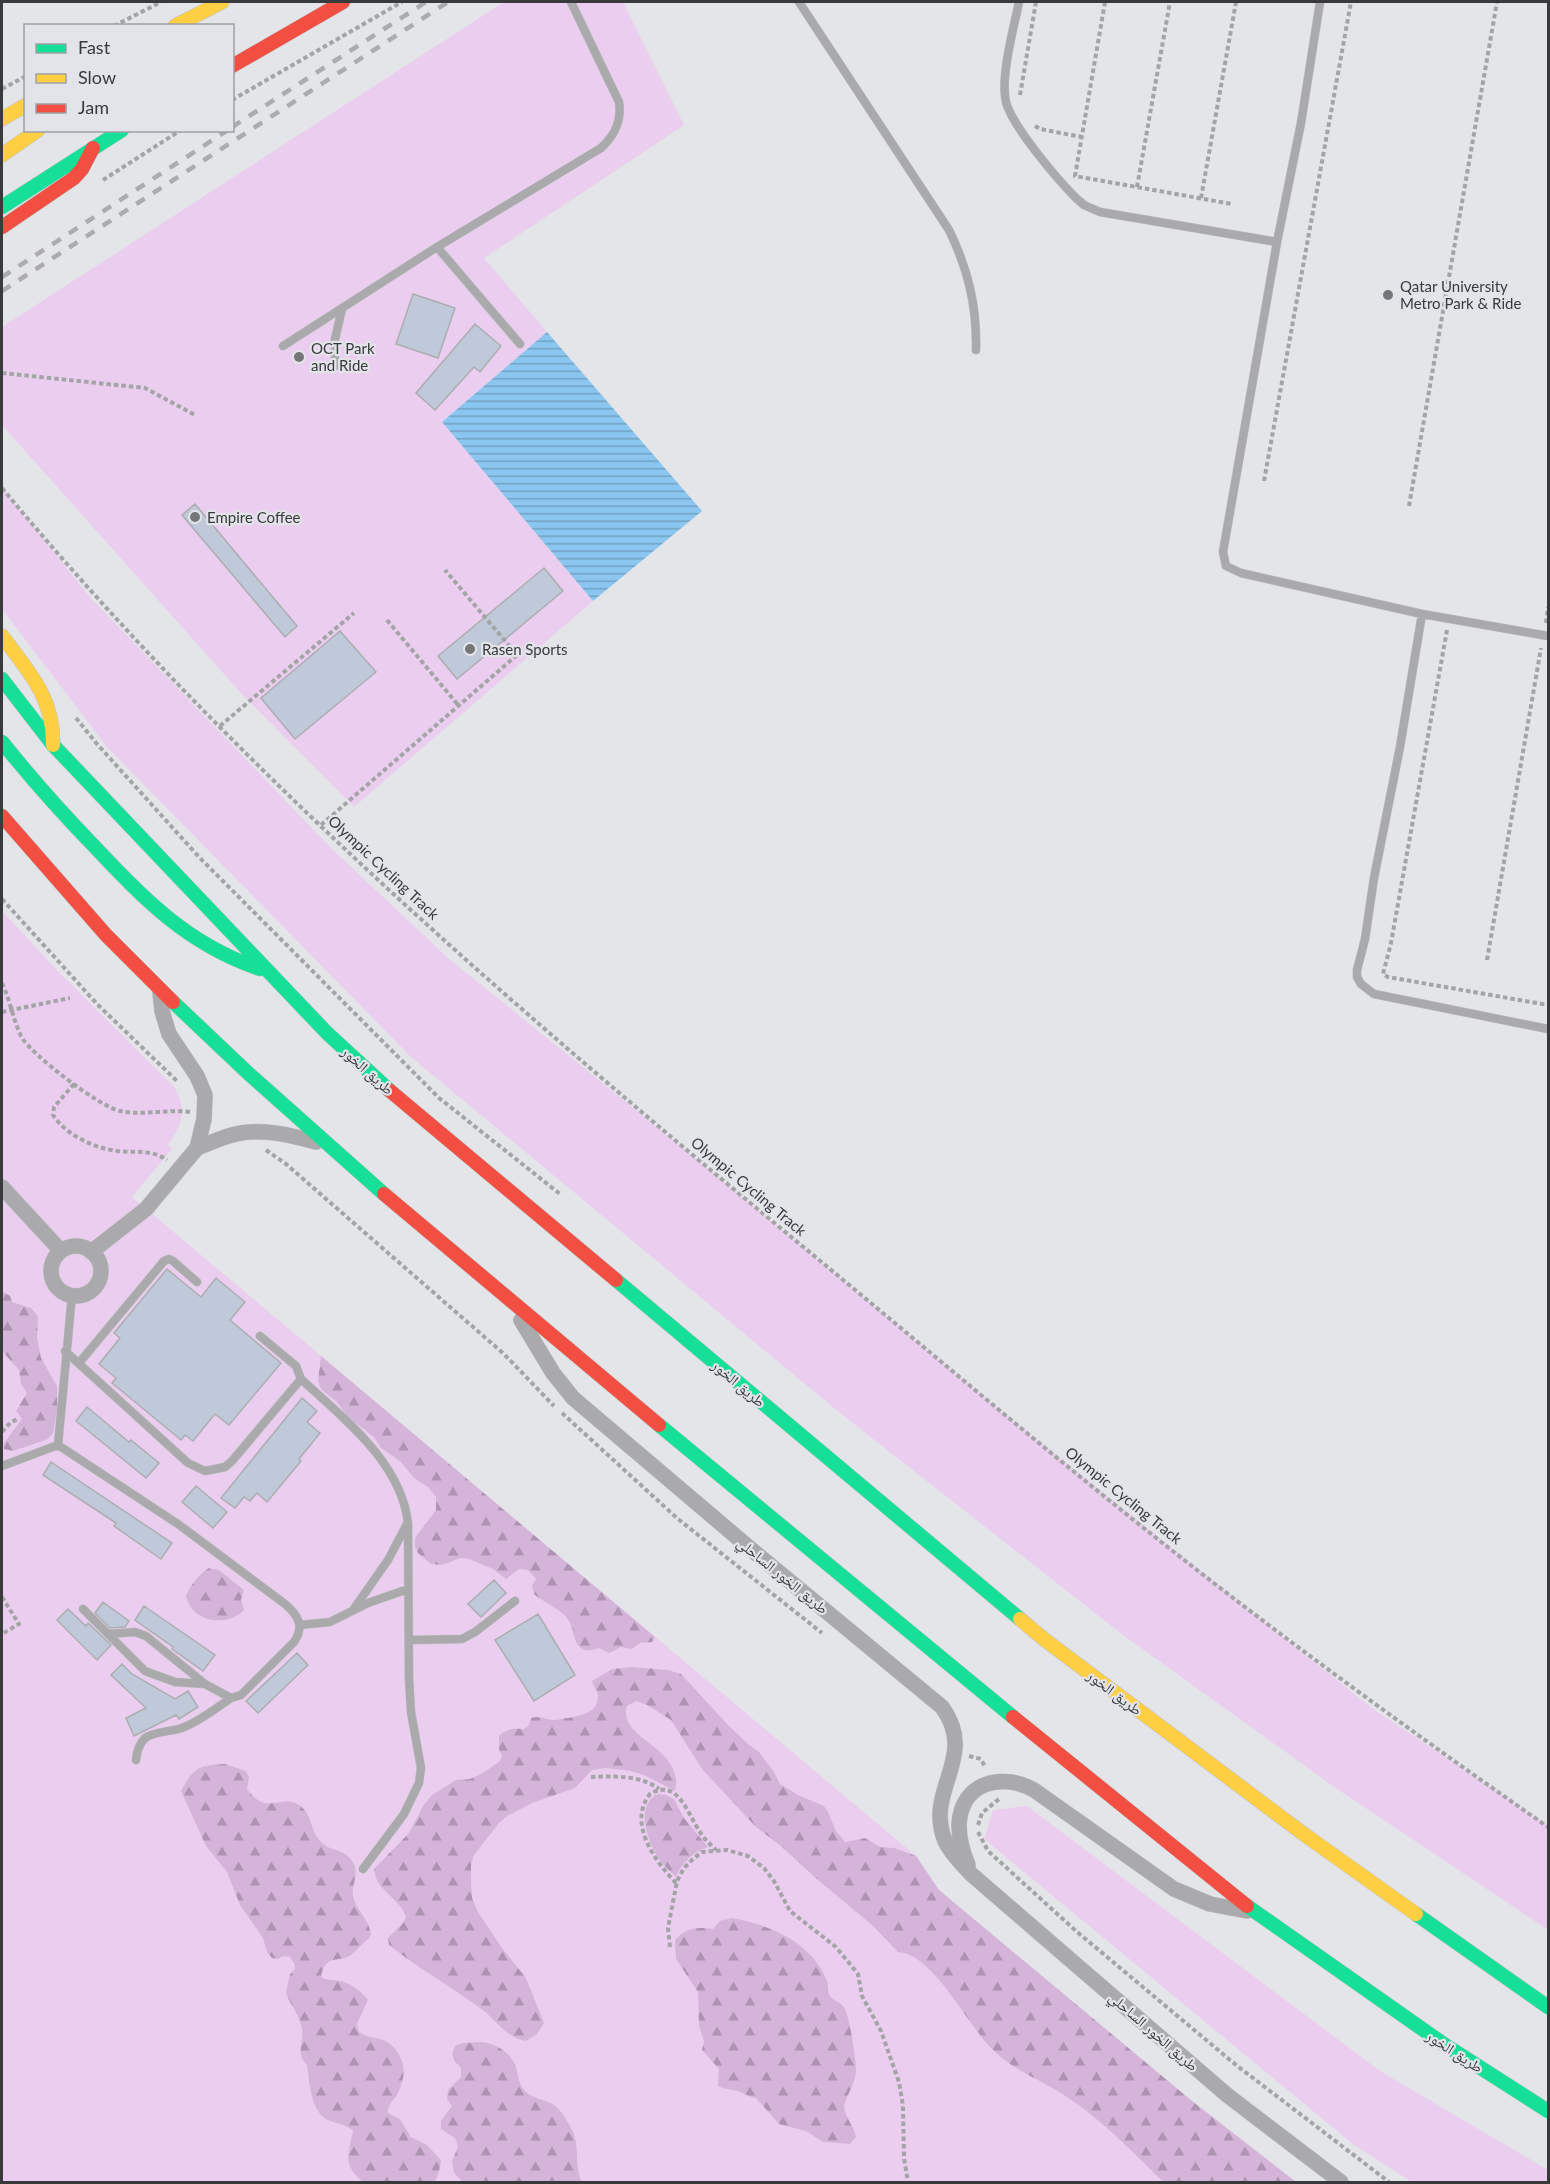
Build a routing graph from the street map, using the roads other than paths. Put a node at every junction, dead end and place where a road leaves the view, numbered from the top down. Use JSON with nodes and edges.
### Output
{"nodes":[{"id":1,"x":222,"y":2,"type":"edge"},
{"id":2,"x":343,"y":2,"type":"edge"},
{"id":3,"x":571,"y":2,"type":"edge"},
{"id":4,"x":798,"y":2,"type":"edge"},
{"id":5,"x":1019,"y":2,"type":"edge"},
{"id":6,"x":1320,"y":2,"type":"edge"},
{"id":7,"x":179,"y":24,"type":"edge"},
{"id":8,"x":234,"y":65,"type":"edge"},
{"id":9,"x":24,"y":106,"type":"edge"},
{"id":10,"x":2,"y":119,"type":"edge"},
{"id":11,"x":35,"y":132,"type":"edge"},
{"id":12,"x":119,"y":132,"type":"edge"},
{"id":13,"x":93,"y":148,"type":"junction"},
{"id":14,"x":2,"y":155,"type":"edge"},
{"id":15,"x":2,"y":207,"type":"edge"},
{"id":16,"x":2,"y":227,"type":"edge"},
{"id":17,"x":1277,"y":242,"type":"junction"},
{"id":18,"x":437,"y":247,"type":"junction"},
{"id":19,"x":342,"y":309,"type":"junction"},
{"id":20,"x":520,"y":344,"type":"dead end"},
{"id":21,"x":283,"y":346,"type":"dead end"},
{"id":22,"x":976,"y":350,"type":"dead end"},
{"id":23,"x":335,"y":366,"type":"dead end"},
{"id":24,"x":1422,"y":614,"type":"junction"},
{"id":25,"x":1546,"y":635,"type":"edge"},
{"id":26,"x":2,"y":636,"type":"edge"},
{"id":27,"x":2,"y":680,"type":"edge"},
{"id":28,"x":2,"y":742,"type":"edge"},
{"id":29,"x":53,"y":745,"type":"junction"},
{"id":30,"x":2,"y":816,"type":"edge"},
{"id":31,"x":268,"y":971,"type":"junction"},
{"id":32,"x":160,"y":989,"type":"junction"},
{"id":33,"x":1548,"y":1029,"type":"edge"},
{"id":34,"x":329,"y":1146,"type":"junction"},
{"id":35,"x":197,"y":1149,"type":"junction"},
{"id":36,"x":2,"y":1187,"type":"edge"},
{"id":37,"x":61,"y":1251,"type":"junction"},
{"id":38,"x":91,"y":1252,"type":"junction"},
{"id":39,"x":197,"y":1282,"type":"dead end"},
{"id":40,"x":72,"y":1296,"type":"junction"},
{"id":41,"x":511,"y":1302,"type":"junction"},
{"id":42,"x":260,"y":1336,"type":"dead end"},
{"id":43,"x":65,"y":1352,"type":"junction"},
{"id":44,"x":79,"y":1363,"type":"junction"},
{"id":45,"x":302,"y":1379,"type":"junction"},
{"id":46,"x":58,"y":1445,"type":"junction"},
{"id":47,"x":2,"y":1466,"type":"edge"},
{"id":48,"x":408,"y":1522,"type":"junction"},
{"id":49,"x":408,"y":1589,"type":"junction"},
{"id":50,"x":516,"y":1601,"type":"dead end"},
{"id":51,"x":83,"y":1609,"type":"dead end"},
{"id":52,"x":352,"y":1611,"type":"junction"},
{"id":53,"x":300,"y":1625,"type":"junction"},
{"id":54,"x":108,"y":1634,"type":"junction"},
{"id":55,"x":410,"y":1640,"type":"junction"},
{"id":56,"x":205,"y":1684,"type":"junction"},
{"id":57,"x":231,"y":1698,"type":"junction"},
{"id":58,"x":136,"y":1760,"type":"dead end"},
{"id":59,"x":363,"y":1869,"type":"dead end"},
{"id":60,"x":971,"y":1874,"type":"junction"},
{"id":61,"x":1254,"y":1912,"type":"junction"},
{"id":62,"x":1548,"y":2007,"type":"edge"},
{"id":63,"x":1548,"y":2111,"type":"edge"},
{"id":64,"x":1341,"y":2182,"type":"edge"}],
"edges":[{"from":1,"to":7,"type":"main road"},
{"from":2,"to":8,"type":"main road"},
{"from":3,"to":18,"type":"lane"},
{"from":4,"to":22,"type":"lane"},
{"from":5,"to":17,"type":"lane"},
{"from":6,"to":17,"type":"lane"},
{"from":9,"to":10,"type":"main road"},
{"from":11,"to":14,"type":"main road"},
{"from":12,"to":13,"type":"main road"},
{"from":13,"to":15,"type":"main road"},
{"from":13,"to":16,"type":"main road"},
{"from":17,"to":24,"type":"lane"},
{"from":18,"to":19,"type":"lane"},
{"from":18,"to":20,"type":"lane"},
{"from":19,"to":21,"type":"lane"},
{"from":19,"to":23,"type":"lane"},
{"from":24,"to":25,"type":"lane"},
{"from":24,"to":33,"type":"lane"},
{"from":26,"to":29,"type":"main road"},
{"from":27,"to":29,"type":"main road","name":"طريق الخور"},
{"from":28,"to":31,"type":"main road"},
{"from":29,"to":31,"type":"main road","name":"طريق الخور"},
{"from":30,"to":32,"type":"main road","name":"طريق الخور"},
{"from":31,"to":62,"type":"main road","name":"طريق الخور"},
{"from":32,"to":34,"type":"main road","name":"طريق الخور"},
{"from":32,"to":35,"type":"street"},
{"from":34,"to":35,"type":"street"},
{"from":34,"to":41,"type":"main road","name":"طريق الخور"},
{"from":35,"to":38,"type":"street"},
{"from":36,"to":37,"type":"street"},
{"from":37,"to":38,"type":"street"},
{"from":37,"to":40,"type":"street"},
{"from":38,"to":40,"type":"street"},
{"from":39,"to":44,"type":"lane"},
{"from":40,"to":43,"type":"lane"},
{"from":41,"to":60,"type":"street","name":"طريق الخور الساحلي"},
{"from":41,"to":61,"type":"main road","name":"طريق الخور"},
{"from":42,"to":45,"type":"lane"},
{"from":43,"to":44,"type":"lane"},
{"from":43,"to":46,"type":"lane"},
{"from":44,"to":45,"type":"lane"},
{"from":45,"to":48,"type":"lane"},
{"from":46,"to":47,"type":"lane"},
{"from":46,"to":53,"type":"lane"},
{"from":48,"to":49,"type":"lane"},
{"from":48,"to":52,"type":"lane"},
{"from":49,"to":52,"type":"lane"},
{"from":49,"to":55,"type":"lane"},
{"from":50,"to":55,"type":"lane"},
{"from":51,"to":54,"type":"lane"},
{"from":52,"to":53,"type":"lane"},
{"from":53,"to":57,"type":"lane"},
{"from":54,"to":56,"type":"lane"},
{"from":54,"to":56,"type":"lane"},
{"from":55,"to":59,"type":"lane"},
{"from":56,"to":57,"type":"lane"},
{"from":57,"to":58,"type":"lane"},
{"from":60,"to":61,"type":"street"},
{"from":60,"to":64,"type":"street","name":"طريق الخور الساحلي"},
{"from":61,"to":63,"type":"main road","name":"طريق الخور"}]}
